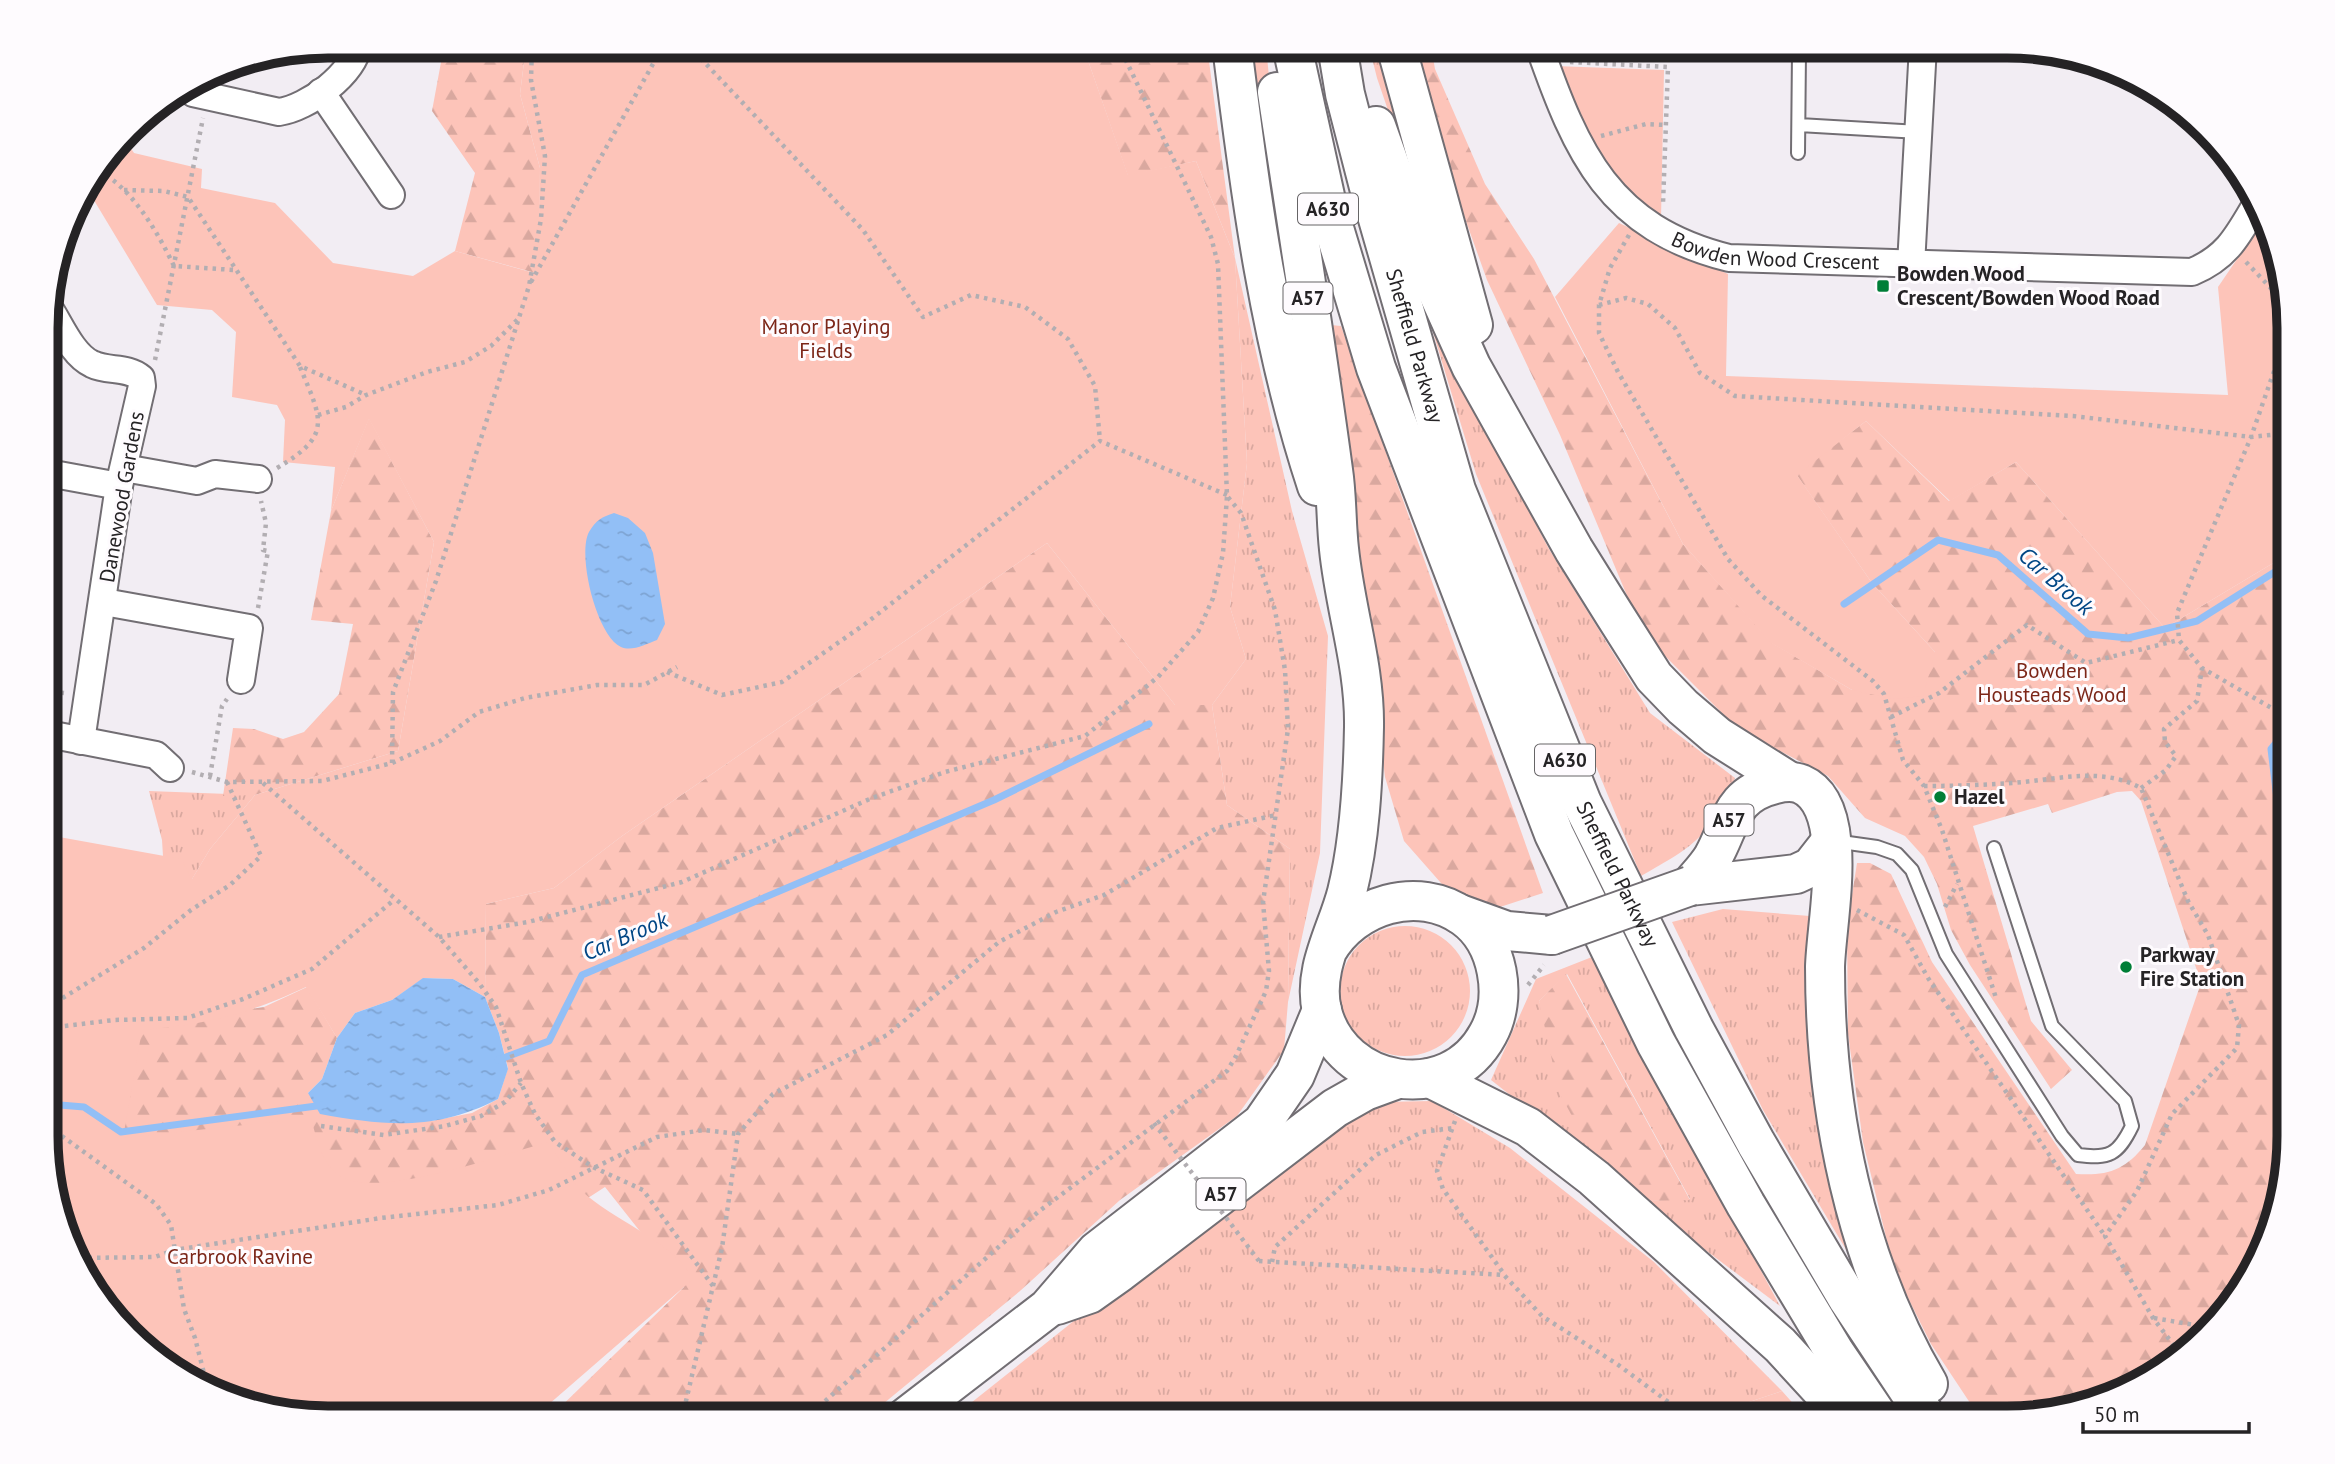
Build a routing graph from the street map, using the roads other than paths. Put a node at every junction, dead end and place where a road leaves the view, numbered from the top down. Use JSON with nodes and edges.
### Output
{"nodes":[{"id":1,"x":356,"y":58,"type":"edge"},
{"id":2,"x":1234,"y":58,"type":"edge"},
{"id":3,"x":1272,"y":58,"type":"edge"},
{"id":4,"x":1295,"y":58,"type":"edge"},
{"id":5,"x":1339,"y":58,"type":"edge"},
{"id":6,"x":1356,"y":58,"type":"edge"},
{"id":7,"x":1399,"y":58,"type":"edge"},
{"id":8,"x":1544,"y":58,"type":"edge"},
{"id":9,"x":1799,"y":58,"type":"edge"},
{"id":10,"x":1922,"y":58,"type":"edge"},
{"id":11,"x":200,"y":90,"type":"edge"},
{"id":12,"x":321,"y":92,"type":"junction"},
{"id":13,"x":1799,"y":125,"type":"junction"},
{"id":14,"x":1919,"y":132,"type":"junction"},
{"id":15,"x":1798,"y":153,"type":"dead end"},
{"id":16,"x":391,"y":195,"type":"dead end"},
{"id":17,"x":2251,"y":212,"type":"edge"},
{"id":18,"x":1911,"y":265,"type":"junction"},
{"id":19,"x":58,"y":321,"type":"edge"},
{"id":20,"x":1505,"y":424,"type":"junction"},
{"id":21,"x":58,"y":474,"type":"edge"},
{"id":22,"x":122,"y":477,"type":"junction"},
{"id":23,"x":258,"y":479,"type":"road end"},
{"id":24,"x":1339,"y":551,"type":"junction"},
{"id":25,"x":104,"y":602,"type":"junction"},
{"id":26,"x":241,"y":680,"type":"road end"},
{"id":27,"x":58,"y":736,"type":"edge"},
{"id":28,"x":81,"y":741,"type":"junction"},
{"id":29,"x":170,"y":768,"type":"road end"},
{"id":30,"x":1790,"y":782,"type":"junction"},
{"id":31,"x":1830,"y":842,"type":"junction"},
{"id":32,"x":1994,"y":849,"type":"dead end"},
{"id":33,"x":1690,"y":886,"type":"junction"},
{"id":34,"x":1460,"y":914,"type":"junction"},
{"id":35,"x":1552,"y":935,"type":"junction"},
{"id":36,"x":1327,"y":951,"type":"junction"},
{"id":37,"x":1498,"y":979,"type":"junction"},
{"id":38,"x":1322,"y":1010,"type":"junction"},
{"id":39,"x":1412,"y":1079,"type":"junction"},
{"id":40,"x":1048,"y":1308,"type":"junction"},
{"id":41,"x":921,"y":1406,"type":"edge"},
{"id":42,"x":1836,"y":1406,"type":"edge"},
{"id":43,"x":1871,"y":1406,"type":"edge"},
{"id":44,"x":1919,"y":1406,"type":"edge"},
{"id":45,"x":1943,"y":1406,"type":"edge"}],
"edges":[{"from":1,"to":12,"type":"street"},
{"from":2,"to":24,"type":"highway"},
{"from":3,"to":24,"type":"highway","number":"A57"},
{"from":4,"to":43,"type":"highway","name":"Sheffield Parkway","number":"A630"},
{"from":5,"to":44,"type":"highway","name":"Sheffield Parkway","number":"A630"},
{"from":6,"to":20,"type":"highway"},
{"from":7,"to":20,"type":"highway"},
{"from":8,"to":18,"type":"street","name":"Bowden Wood Crescent"},
{"from":9,"to":13,"type":"lane"},
{"from":10,"to":14,"type":"street"},
{"from":11,"to":12,"type":"street"},
{"from":12,"to":16,"type":"street"},
{"from":13,"to":14,"type":"lane"},
{"from":13,"to":15,"type":"lane"},
{"from":14,"to":18,"type":"street"},
{"from":17,"to":18,"type":"street","name":"Bowden Wood Crescent"},
{"from":19,"to":22,"type":"street","name":"Danewood Gardens"},
{"from":20,"to":30,"type":"highway"},
{"from":21,"to":22,"type":"street"},
{"from":22,"to":23,"type":"street"},
{"from":22,"to":25,"type":"street","name":"Danewood Gardens"},
{"from":24,"to":36,"type":"highway","number":"A57"},
{"from":25,"to":26,"type":"street"},
{"from":25,"to":28,"type":"street","name":"Danewood Gardens"},
{"from":27,"to":28,"type":"street"},
{"from":28,"to":29,"type":"street"},
{"from":30,"to":31,"type":"highway"},
{"from":30,"to":33,"type":"highway","number":"A57"},
{"from":31,"to":32,"type":"lane"},
{"from":31,"to":33,"type":"highway","number":"A57"},
{"from":31,"to":45,"type":"highway"},
{"from":33,"to":35,"type":"highway","number":"A57","bridge":true},
{"from":34,"to":35,"type":"highway","number":"A57"},
{"from":34,"to":36,"type":"highway","number":"A57"},
{"from":34,"to":37,"type":"highway","number":"A57"},
{"from":35,"to":37,"type":"highway","number":"A57"},
{"from":36,"to":38,"type":"highway","number":"A57"},
{"from":37,"to":39,"type":"highway","number":"A57"},
{"from":38,"to":39,"type":"highway","number":"A57"},
{"from":38,"to":40,"type":"highway","number":"A57"},
{"from":39,"to":40,"type":"highway","number":"A57"},
{"from":39,"to":42,"type":"highway"},
{"from":40,"to":41,"type":"highway","number":"A57"}]}
